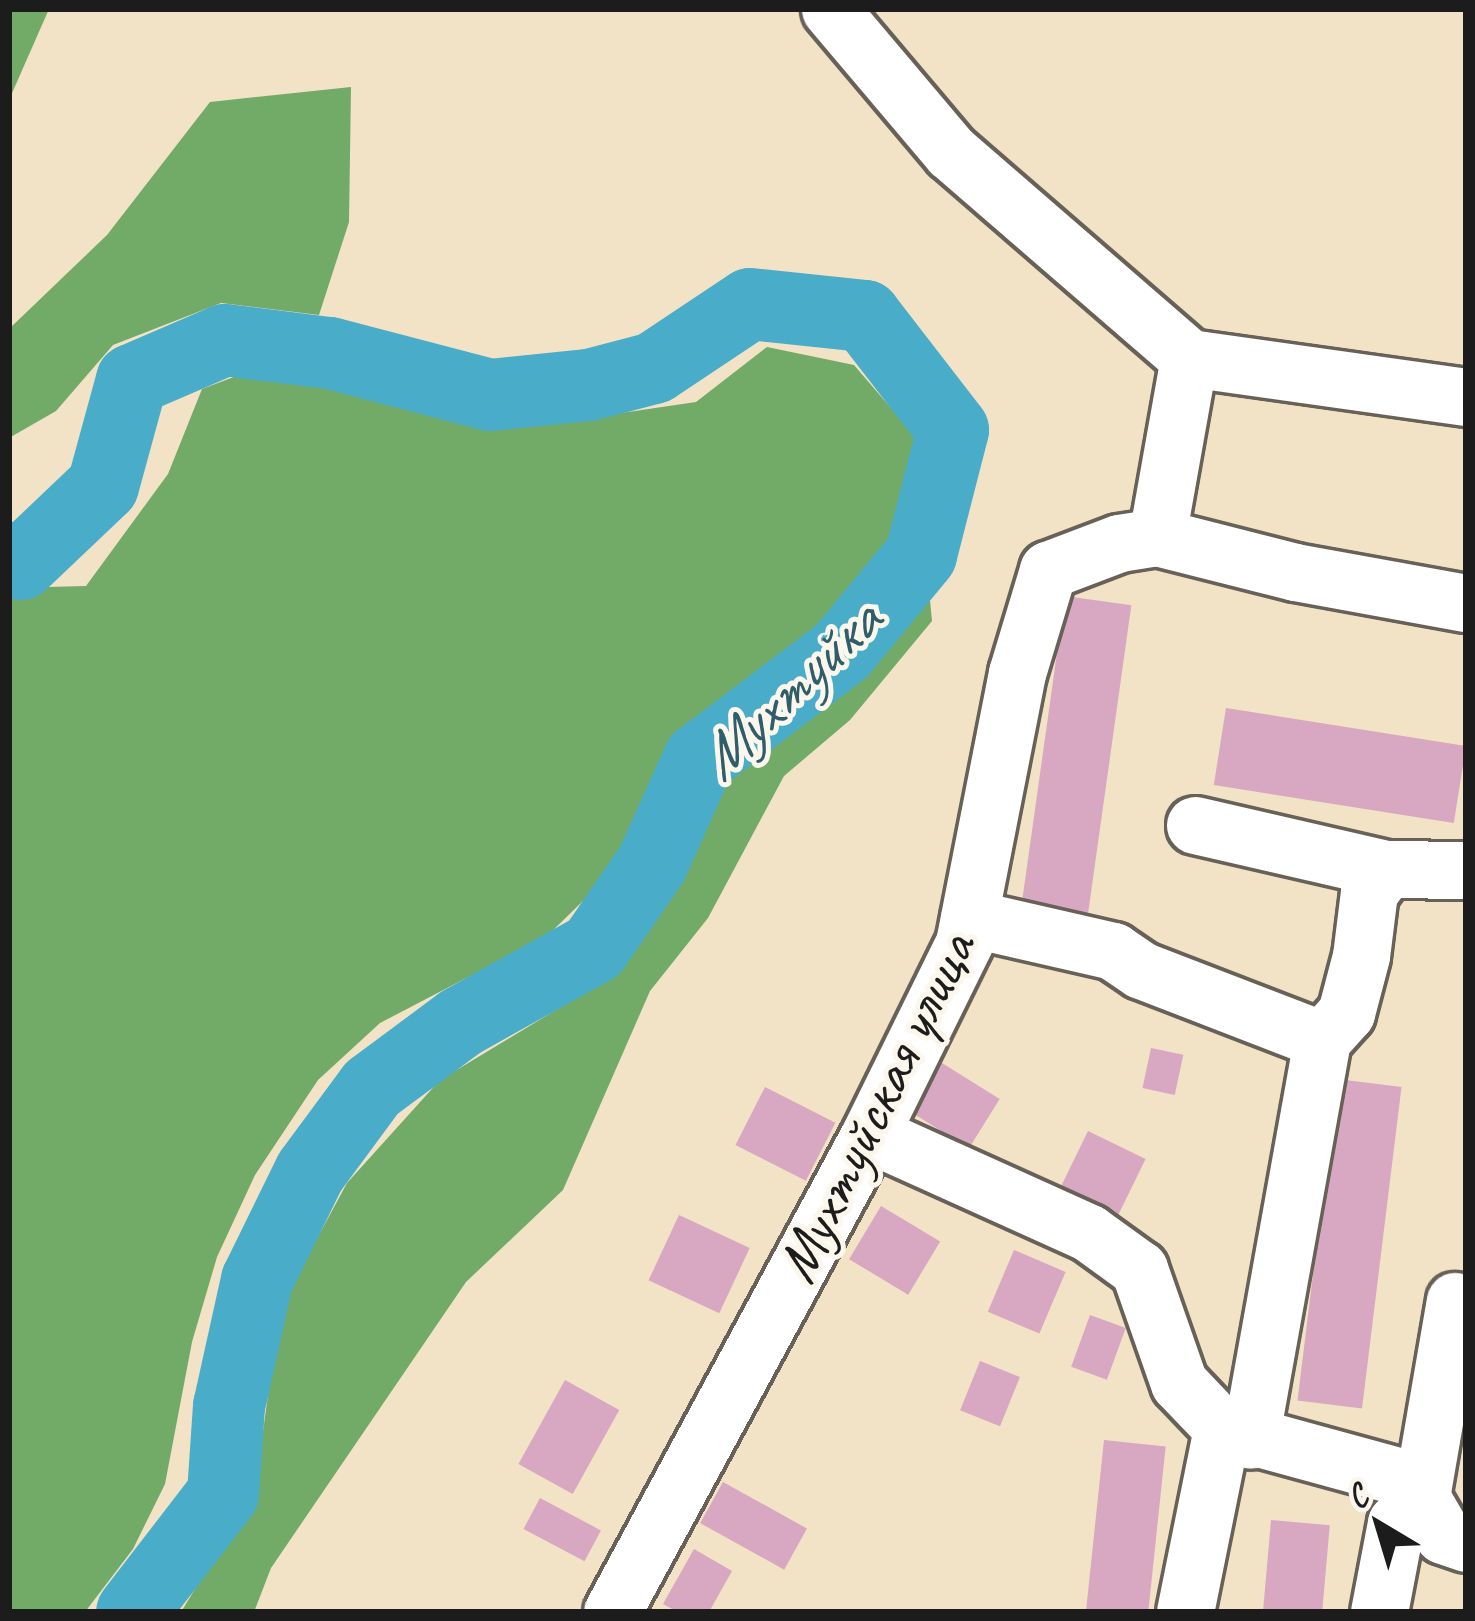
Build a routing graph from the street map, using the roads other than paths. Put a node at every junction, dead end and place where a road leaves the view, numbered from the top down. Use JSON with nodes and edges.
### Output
{"nodes":[{"id":1,"x":830,"y":9,"type":"edge"},
{"id":2,"x":1189,"y":358,"type":"junction"},
{"id":3,"x":1466,"y":397,"type":"edge"},
{"id":4,"x":1157,"y":537,"type":"junction"},
{"id":5,"x":1466,"y":603,"type":"edge"},
{"id":6,"x":1195,"y":825,"type":"dead end"},
{"id":7,"x":1386,"y":868,"type":"junction"},
{"id":8,"x":1466,"y":870,"type":"edge"},
{"id":9,"x":969,"y":918,"type":"junction"},
{"id":10,"x":1322,"y":1040,"type":"junction"},
{"id":11,"x":870,"y":1134,"type":"junction"},
{"id":12,"x":1455,"y":1301,"type":"dead end"},
{"id":13,"x":1236,"y":1435,"type":"junction"},
{"id":14,"x":1421,"y":1497,"type":"junction"},
{"id":15,"x":1466,"y":1543,"type":"edge"},
{"id":16,"x":612,"y":1612,"type":"edge"},
{"id":17,"x":1185,"y":1612,"type":"edge"},
{"id":18,"x":1379,"y":1612,"type":"edge"}],
"edges":[{"from":1,"to":2,"type":"street"},
{"from":2,"to":3,"type":"street"},
{"from":2,"to":4,"type":"street"},
{"from":4,"to":5,"type":"street"},
{"from":4,"to":9,"type":"street","name":"Мухтуйская улица"},
{"from":6,"to":7,"type":"street"},
{"from":7,"to":8,"type":"street"},
{"from":7,"to":10,"type":"street"},
{"from":9,"to":10,"type":"street"},
{"from":9,"to":11,"type":"street","name":"Мухтуйская улица"},
{"from":10,"to":13,"type":"street"},
{"from":11,"to":13,"type":"street"},
{"from":11,"to":16,"type":"street","name":"Мухтуйская улица"},
{"from":12,"to":14,"type":"street"},
{"from":13,"to":14,"type":"street"},
{"from":13,"to":17,"type":"street"},
{"from":14,"to":15,"type":"street"},
{"from":14,"to":18,"type":"street"}]}
